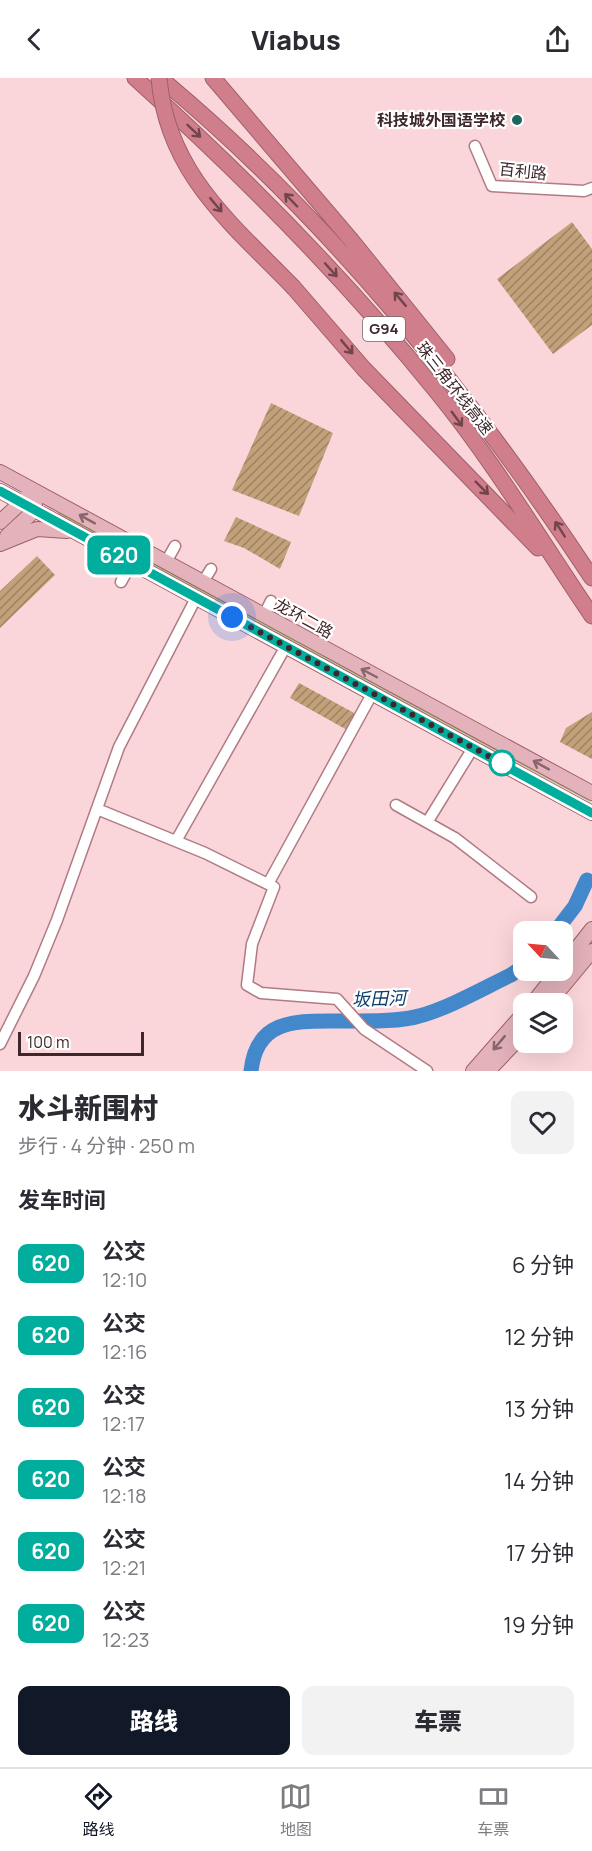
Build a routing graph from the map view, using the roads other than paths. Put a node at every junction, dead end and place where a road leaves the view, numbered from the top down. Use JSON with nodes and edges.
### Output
{"nodes":[{"id":1,"x":135,"y":78,"type":"edge"},
{"id":2,"x":159,"y":78,"type":"edge"},
{"id":3,"x":213,"y":78,"type":"edge"},
{"id":4,"x":475,"y":146,"type":"dead end"},
{"id":5,"x":592,"y":188,"type":"edge"},
{"id":6,"x":0,"y":472,"type":"edge"},
{"id":7,"x":0,"y":491,"type":"edge"},
{"id":8,"x":36,"y":491,"type":"junction"},
{"id":9,"x":21,"y":502,"type":"junction"},
{"id":10,"x":541,"y":502,"type":"junction"},
{"id":11,"x":35,"y":510,"type":"junction"},
{"id":12,"x":0,"y":522,"type":"edge"},
{"id":13,"x":81,"y":535,"type":"junction"},
{"id":14,"x":0,"y":543,"type":"edge"},
{"id":15,"x":175,"y":546,"type":"dead end"},
{"id":16,"x":132,"y":562,"type":"junction"},
{"id":17,"x":166,"y":562,"type":"junction"},
{"id":18,"x":211,"y":569,"type":"dead end"},
{"id":19,"x":592,"y":578,"type":"edge"},
{"id":20,"x":121,"y":582,"type":"dead end"},
{"id":21,"x":203,"y":582,"type":"junction"},
{"id":22,"x":573,"y":587,"type":"junction"},
{"id":23,"x":196,"y":598,"type":"junction"},
{"id":24,"x":271,"y":601,"type":"dead end"},
{"id":25,"x":264,"y":615,"type":"junction"},
{"id":26,"x":592,"y":616,"type":"edge"},
{"id":27,"x":286,"y":646,"type":"junction"},
{"id":28,"x":372,"y":693,"type":"junction"},
{"id":29,"x":473,"y":748,"type":"junction"},
{"id":30,"x":592,"y":793,"type":"edge"},
{"id":31,"x":396,"y":805,"type":"dead end"},
{"id":32,"x":97,"y":809,"type":"junction"},
{"id":33,"x":592,"y":813,"type":"edge"},
{"id":34,"x":428,"y":821,"type":"junction"},
{"id":35,"x":176,"y":841,"type":"junction"},
{"id":36,"x":268,"y":884,"type":"junction"},
{"id":37,"x":531,"y":897,"type":"dead end"},
{"id":38,"x":592,"y":929,"type":"edge"},
{"id":39,"x":592,"y":951,"type":"edge"},
{"id":40,"x":573,"y":953,"type":"edge"},
{"id":41,"x":550,"y":981,"type":"edge"},
{"id":42,"x":541,"y":993,"type":"edge"},
{"id":43,"x":557,"y":993,"type":"edge"},
{"id":44,"x":513,"y":1026,"type":"edge"},
{"id":45,"x":0,"y":1044,"type":"edge"},
{"id":46,"x":513,"y":1045,"type":"edge"},
{"id":47,"x":427,"y":1071,"type":"edge"},
{"id":48,"x":473,"y":1071,"type":"edge"},
{"id":49,"x":488,"y":1071,"type":"edge"}],
"edges":[{"from":1,"to":22,"type":"highway","name":"珠三角环线高速","number":"G94","one_way":true},
{"from":10,"to":2,"type":"highway","name":"珠三角环线高速","number":"G94","one_way":true},
{"from":2,"to":22,"type":"highway","one_way":true,"bridge":true},
{"from":10,"to":3,"type":"highway","one_way":true},
{"from":4,"to":5,"type":"street","name":"百利路"},
{"from":6,"to":8,"type":"main road","name":"龙环二路"},
{"from":7,"to":9,"type":"main road","name":"龙环二路"},
{"from":8,"to":9,"type":"main road"},
{"from":8,"to":11,"type":"main road"},
{"from":17,"to":8,"type":"main road","name":"龙环二路","one_way":true},
{"from":9,"to":11,"type":"main road","name":"龙环二路"},
{"from":9,"to":12,"type":"main road"},
{"from":19,"to":10,"type":"highway","name":"珠三角环线高速","number":"G94","one_way":true},
{"from":11,"to":13,"type":"main road","name":"龙环二路"},
{"from":11,"to":14,"type":"main road"},
{"from":13,"to":14,"type":"main road"},
{"from":13,"to":16,"type":"main road","name":"龙环二路"},
{"from":15,"to":17,"type":"street"},
{"from":16,"to":20,"type":"street"},
{"from":16,"to":23,"type":"main road","name":"龙环二路"},
{"from":17,"to":21,"type":"main road","name":"龙环二路"},
{"from":18,"to":21,"type":"street"},
{"from":21,"to":25,"type":"main road","name":"龙环二路"},
{"from":22,"to":26,"type":"highway","name":"珠三角环线高速","number":"G94"},
{"from":23,"to":27,"type":"main road","name":"龙环二路"},
{"from":23,"to":32,"type":"street"},
{"from":24,"to":25,"type":"street"},
{"from":30,"to":25,"type":"main road","name":"龙环二路","one_way":true},
{"from":27,"to":28,"type":"main road","name":"龙环二路"},
{"from":27,"to":35,"type":"street"},
{"from":28,"to":29,"type":"main road","name":"龙环二路"},
{"from":28,"to":36,"type":"street"},
{"from":29,"to":33,"type":"main road","name":"龙环二路"},
{"from":29,"to":34,"type":"street"},
{"from":31,"to":34,"type":"street"},
{"from":32,"to":35,"type":"street"},
{"from":32,"to":45,"type":"street"},
{"from":34,"to":37,"type":"street"},
{"from":35,"to":36,"type":"street"},
{"from":36,"to":47,"type":"street"},
{"from":38,"to":40,"type":"main road"},
{"from":39,"to":43,"type":"main road"},
{"from":41,"to":42,"type":"main road"},
{"from":44,"to":48,"type":"main road","one_way":true},
{"from":46,"to":49,"type":"main road"}]}
